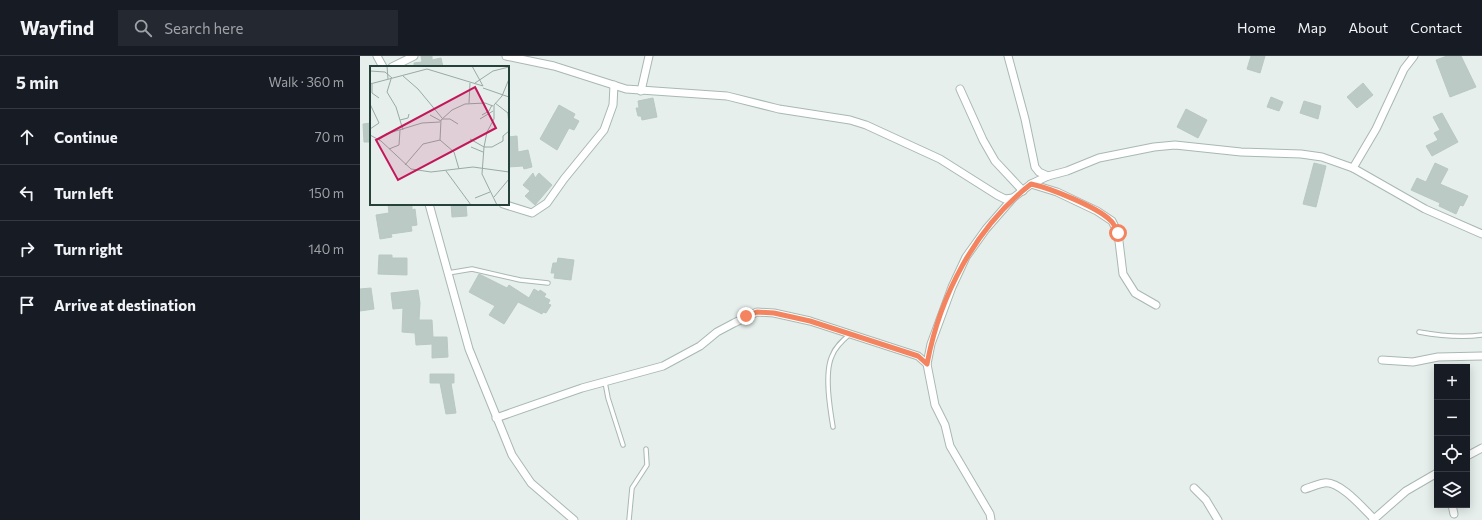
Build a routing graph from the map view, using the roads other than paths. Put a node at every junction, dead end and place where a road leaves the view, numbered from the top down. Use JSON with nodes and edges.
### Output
{"nodes":[{"id":1,"x":377,"y":56,"type":"edge"},
{"id":2,"x":414,"y":56,"type":"edge"},
{"id":3,"x":506,"y":56,"type":"edge"},
{"id":4,"x":649,"y":56,"type":"edge"},
{"id":5,"x":1008,"y":56,"type":"edge"},
{"id":6,"x":1414,"y":56,"type":"edge"},
{"id":7,"x":382,"y":66,"type":"edge"},
{"id":8,"x":394,"y":66,"type":"edge"},
{"id":9,"x":614,"y":85,"type":"junction"},
{"id":10,"x":960,"y":89,"type":"dead end"},
{"id":11,"x":641,"y":91,"type":"junction"},
{"id":12,"x":1353,"y":168,"type":"junction"},
{"id":13,"x":1048,"y":176,"type":"junction"},
{"id":14,"x":1031,"y":184,"type":"junction"},
{"id":15,"x":1023,"y":191,"type":"junction"},
{"id":16,"x":1013,"y":198,"type":"junction"},
{"id":17,"x":429,"y":205,"type":"edge"},
{"id":18,"x":506,"y":205,"type":"edge"},
{"id":19,"x":1482,"y":234,"type":"edge"},
{"id":20,"x":447,"y":274,"type":"junction"},
{"id":21,"x":548,"y":283,"type":"dead end"},
{"id":22,"x":1156,"y":305,"type":"dead end"},
{"id":23,"x":1419,"y":332,"type":"dead end"},
{"id":24,"x":850,"y":334,"type":"junction"},
{"id":25,"x":1482,"y":335,"type":"edge"},
{"id":26,"x":1482,"y":356,"type":"edge"},
{"id":27,"x":1382,"y":360,"type":"dead end"},
{"id":28,"x":927,"y":364,"type":"junction"},
{"id":29,"x":605,"y":381,"type":"junction"},
{"id":30,"x":496,"y":418,"type":"junction"},
{"id":31,"x":833,"y":427,"type":"dead end"},
{"id":32,"x":623,"y":445,"type":"dead end"},
{"id":33,"x":1482,"y":448,"type":"edge"},
{"id":34,"x":646,"y":449,"type":"dead end"},
{"id":35,"x":1470,"y":454,"type":"edge"},
{"id":36,"x":1434,"y":475,"type":"edge"},
{"id":37,"x":1194,"y":488,"type":"dead end"},
{"id":38,"x":1306,"y":489,"type":"dead end"},
{"id":39,"x":1453,"y":508,"type":"edge"},
{"id":40,"x":1454,"y":514,"type":"dead end"},
{"id":41,"x":1373,"y":519,"type":"edge"},
{"id":42,"x":574,"y":520,"type":"edge"},
{"id":43,"x":629,"y":520,"type":"edge"},
{"id":44,"x":991,"y":520,"type":"edge"},
{"id":45,"x":1218,"y":520,"type":"edge"}],
"edges":[{"from":1,"to":7,"type":"street"},
{"from":2,"to":8,"type":"street"},
{"from":3,"to":9,"type":"street"},
{"from":4,"to":11,"type":"street"},
{"from":5,"to":13,"type":"street"},
{"from":6,"to":12,"type":"street"},
{"from":9,"to":11,"type":"street"},
{"from":9,"to":18,"type":"street"},
{"from":10,"to":15,"type":"street"},
{"from":11,"to":16,"type":"street"},
{"from":12,"to":13,"type":"street"},
{"from":12,"to":19,"type":"street"},
{"from":13,"to":14,"type":"street"},
{"from":14,"to":15,"type":"street"},
{"from":14,"to":22,"type":"street"},
{"from":15,"to":16,"type":"street"},
{"from":16,"to":28,"type":"street"},
{"from":17,"to":20,"type":"street"},
{"from":20,"to":21,"type":"lane"},
{"from":20,"to":30,"type":"street"},
{"from":23,"to":25,"type":"lane"},
{"from":24,"to":28,"type":"street"},
{"from":24,"to":29,"type":"street"},
{"from":24,"to":31,"type":"lane"},
{"from":26,"to":27,"type":"street"},
{"from":28,"to":44,"type":"street"},
{"from":29,"to":30,"type":"street"},
{"from":29,"to":32,"type":"lane"},
{"from":30,"to":42,"type":"street"},
{"from":33,"to":35,"type":"street"},
{"from":34,"to":43,"type":"lane"},
{"from":36,"to":41,"type":"street"},
{"from":37,"to":45,"type":"street"},
{"from":38,"to":41,"type":"street"},
{"from":39,"to":40,"type":"street"}]}
